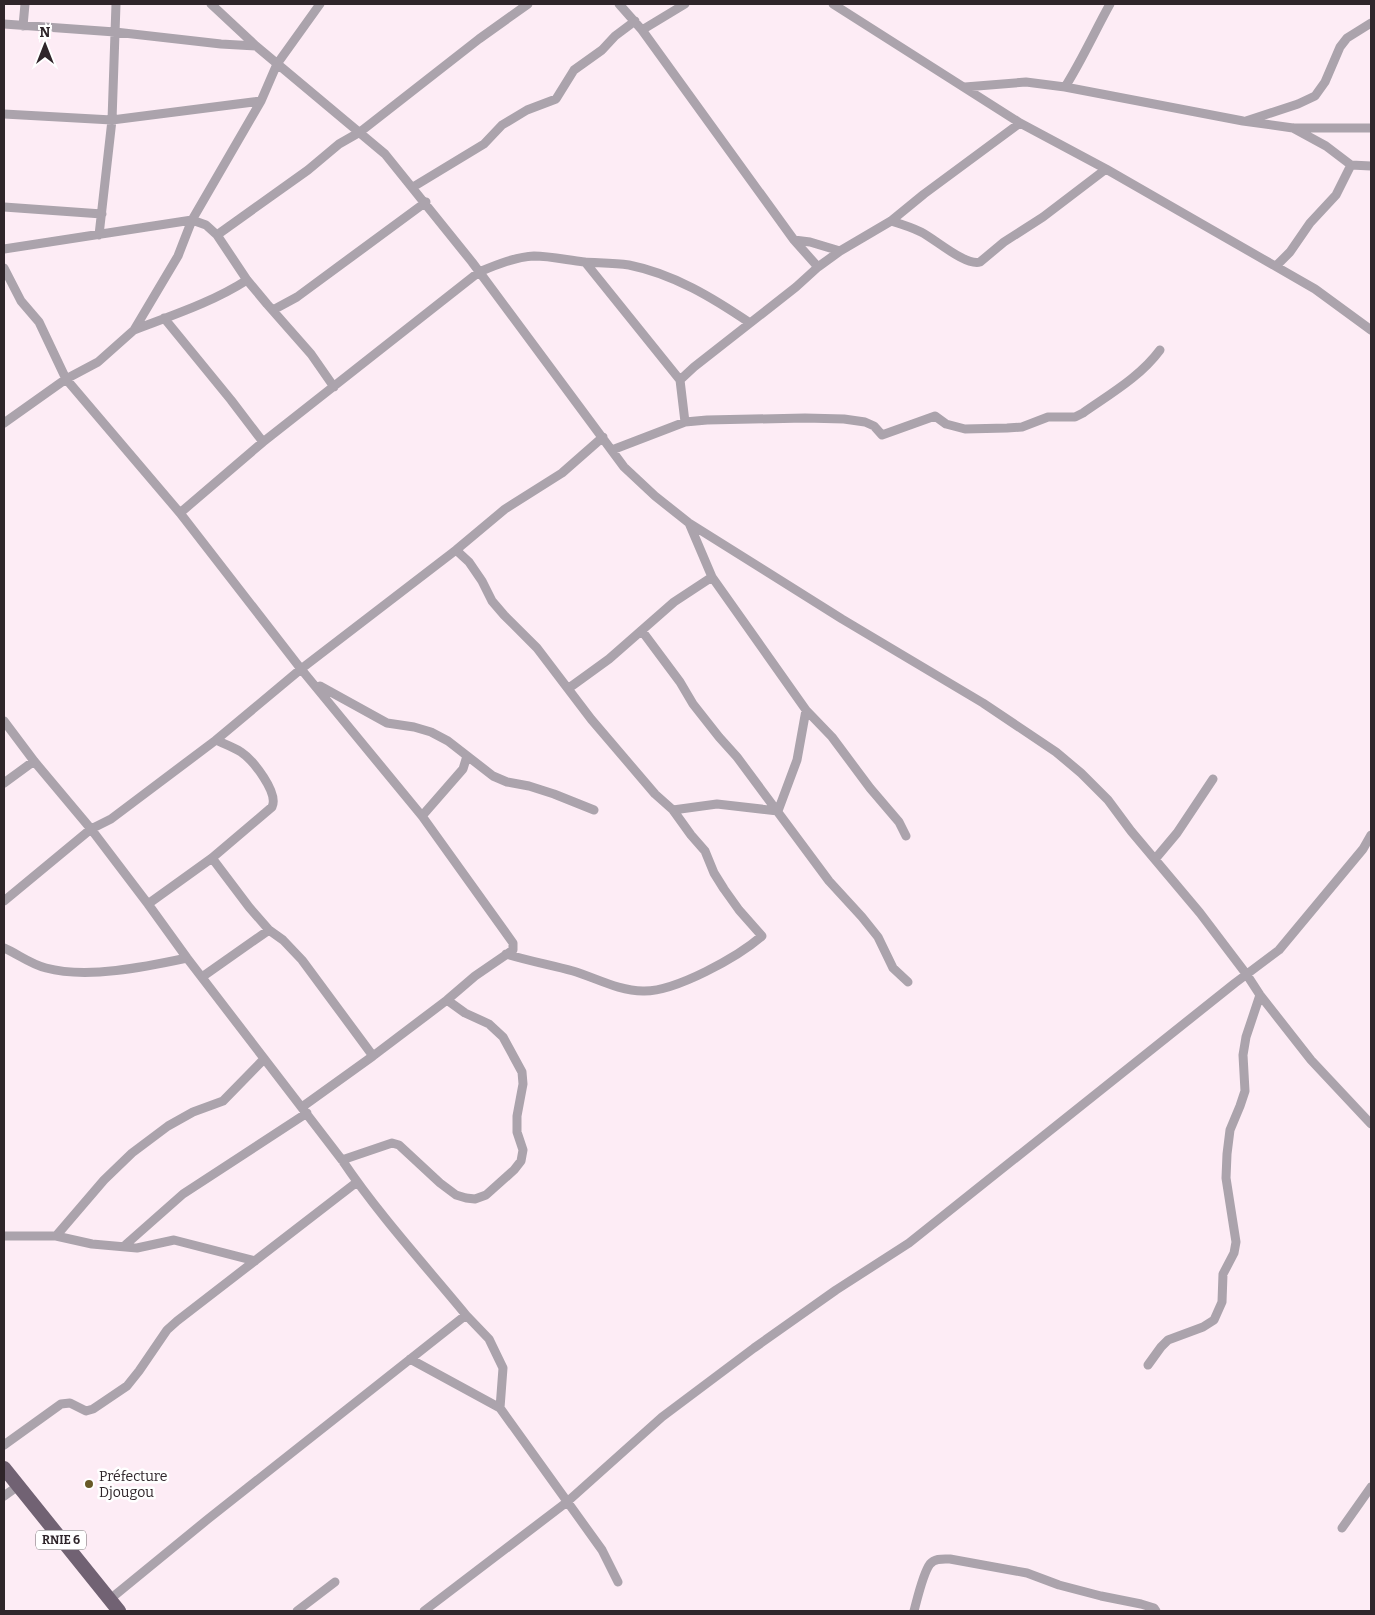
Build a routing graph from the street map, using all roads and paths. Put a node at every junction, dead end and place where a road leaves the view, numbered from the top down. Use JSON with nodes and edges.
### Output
{"nodes":[{"id":1,"x":25,"y":4,"type":"edge"},
{"id":2,"x":116,"y":4,"type":"edge"},
{"id":3,"x":211,"y":4,"type":"edge"},
{"id":4,"x":320,"y":4,"type":"edge"},
{"id":5,"x":528,"y":4,"type":"edge"},
{"id":6,"x":619,"y":4,"type":"edge"},
{"id":7,"x":685,"y":4,"type":"edge"},
{"id":8,"x":833,"y":4,"type":"edge"},
{"id":9,"x":1110,"y":4,"type":"edge"},
{"id":10,"x":635,"y":21,"type":"junction"},
{"id":11,"x":1371,"y":23,"type":"edge"},
{"id":12,"x":4,"y":24,"type":"edge"},
{"id":13,"x":23,"y":26,"type":"junction"},
{"id":14,"x":642,"y":30,"type":"junction"},
{"id":15,"x":115,"y":32,"type":"junction"},
{"id":16,"x":256,"y":46,"type":"junction"},
{"id":17,"x":277,"y":64,"type":"junction"},
{"id":18,"x":965,"y":87,"type":"junction"},
{"id":19,"x":1065,"y":87,"type":"junction"},
{"id":20,"x":261,"y":101,"type":"junction"},
{"id":21,"x":4,"y":114,"type":"edge"},
{"id":22,"x":112,"y":120,"type":"junction"},
{"id":23,"x":1243,"y":121,"type":"junction"},
{"id":24,"x":1020,"y":124,"type":"junction"},
{"id":25,"x":1293,"y":128,"type":"junction"},
{"id":26,"x":1371,"y":128,"type":"edge"},
{"id":27,"x":360,"y":132,"type":"junction"},
{"id":28,"x":1350,"y":165,"type":"junction"},
{"id":29,"x":1371,"y":166,"type":"edge"},
{"id":30,"x":1106,"y":169,"type":"junction"},
{"id":31,"x":413,"y":187,"type":"junction"},
{"id":32,"x":426,"y":202,"type":"junction"},
{"id":33,"x":4,"y":207,"type":"edge"},
{"id":34,"x":102,"y":214,"type":"junction"},
{"id":35,"x":192,"y":220,"type":"junction"},
{"id":36,"x":890,"y":221,"type":"junction"},
{"id":37,"x":217,"y":235,"type":"junction"},
{"id":38,"x":99,"y":236,"type":"junction"},
{"id":39,"x":794,"y":240,"type":"junction"},
{"id":40,"x":4,"y":249,"type":"edge"},
{"id":41,"x":840,"y":251,"type":"junction"},
{"id":42,"x":585,"y":262,"type":"junction"},
{"id":43,"x":1276,"y":266,"type":"junction"},
{"id":44,"x":818,"y":267,"type":"junction"},
{"id":45,"x":4,"y":268,"type":"edge"},
{"id":46,"x":479,"y":272,"type":"junction"},
{"id":47,"x":248,"y":280,"type":"junction"},
{"id":48,"x":273,"y":310,"type":"junction"},
{"id":49,"x":164,"y":318,"type":"junction"},
{"id":50,"x":750,"y":323,"type":"junction"},
{"id":51,"x":134,"y":330,"type":"junction"},
{"id":52,"x":1371,"y":330,"type":"edge"},
{"id":53,"x":1160,"y":350,"type":"dead end"},
{"id":54,"x":66,"y":379,"type":"junction"},
{"id":55,"x":680,"y":380,"type":"junction"},
{"id":56,"x":334,"y":387,"type":"junction"},
{"id":57,"x":685,"y":422,"type":"junction"},
{"id":58,"x":4,"y":423,"type":"edge"},
{"id":59,"x":603,"y":437,"type":"junction"},
{"id":60,"x":263,"y":442,"type":"junction"},
{"id":61,"x":612,"y":450,"type":"junction"},
{"id":62,"x":180,"y":513,"type":"junction"},
{"id":63,"x":689,"y":523,"type":"junction"},
{"id":64,"x":456,"y":550,"type":"junction"},
{"id":65,"x":712,"y":577,"type":"junction"},
{"id":66,"x":642,"y":631,"type":"junction"},
{"id":67,"x":301,"y":669,"type":"junction"},
{"id":68,"x":313,"y":682,"type":"junction"},
{"id":69,"x":569,"y":688,"type":"junction"},
{"id":70,"x":806,"y":710,"type":"junction"},
{"id":71,"x":4,"y":721,"type":"edge"},
{"id":72,"x":216,"y":740,"type":"junction"},
{"id":73,"x":467,"y":756,"type":"junction"},
{"id":74,"x":34,"y":761,"type":"junction"},
{"id":75,"x":1213,"y":778,"type":"dead end"},
{"id":76,"x":4,"y":783,"type":"edge"},
{"id":77,"x":594,"y":810,"type":"dead end"},
{"id":78,"x":673,"y":810,"type":"junction"},
{"id":79,"x":778,"y":811,"type":"junction"},
{"id":80,"x":422,"y":816,"type":"junction"},
{"id":81,"x":90,"y":829,"type":"junction"},
{"id":82,"x":1371,"y":835,"type":"edge"},
{"id":83,"x":906,"y":836,"type":"dead end"},
{"id":84,"x":212,"y":858,"type":"junction"},
{"id":85,"x":1156,"y":858,"type":"junction"},
{"id":86,"x":4,"y":901,"type":"edge"},
{"id":87,"x":148,"y":904,"type":"junction"},
{"id":88,"x":270,"y":930,"type":"junction"},
{"id":89,"x":4,"y":948,"type":"edge"},
{"id":90,"x":506,"y":954,"type":"junction"},
{"id":91,"x":187,"y":958,"type":"junction"},
{"id":92,"x":1247,"y":975,"type":"junction"},
{"id":93,"x":202,"y":977,"type":"junction"},
{"id":94,"x":908,"y":982,"type":"dead end"},
{"id":95,"x":1260,"y":995,"type":"junction"},
{"id":96,"x":447,"y":1000,"type":"junction"},
{"id":97,"x":373,"y":1056,"type":"junction"},
{"id":98,"x":264,"y":1059,"type":"junction"},
{"id":99,"x":304,"y":1110,"type":"junction"},
{"id":100,"x":1371,"y":1124,"type":"edge"},
{"id":101,"x":342,"y":1160,"type":"junction"},
{"id":102,"x":357,"y":1182,"type":"junction"},
{"id":103,"x":4,"y":1236,"type":"edge"},
{"id":104,"x":56,"y":1236,"type":"junction"},
{"id":105,"x":123,"y":1247,"type":"junction"},
{"id":106,"x":255,"y":1261,"type":"junction"},
{"id":107,"x":466,"y":1315,"type":"junction"},
{"id":108,"x":410,"y":1359,"type":"junction"},
{"id":109,"x":1148,"y":1365,"type":"dead end"},
{"id":110,"x":500,"y":1408,"type":"junction"},
{"id":111,"x":4,"y":1446,"type":"edge"},
{"id":112,"x":4,"y":1468,"type":"edge"},
{"id":113,"x":18,"y":1486,"type":"junction"},
{"id":114,"x":1371,"y":1487,"type":"edge"},
{"id":115,"x":4,"y":1496,"type":"edge"},
{"id":116,"x":567,"y":1502,"type":"junction"},
{"id":117,"x":1342,"y":1528,"type":"dead end"},
{"id":118,"x":335,"y":1582,"type":"dead end"},
{"id":119,"x":618,"y":1582,"type":"dead end"},
{"id":120,"x":109,"y":1600,"type":"junction"},
{"id":121,"x":119,"y":1611,"type":"edge"},
{"id":122,"x":296,"y":1611,"type":"edge"},
{"id":123,"x":424,"y":1611,"type":"edge"},
{"id":124,"x":914,"y":1611,"type":"edge"},
{"id":125,"x":1156,"y":1611,"type":"edge"}],
"edges":[{"from":1,"to":13,"type":"street"},
{"from":2,"to":15,"type":"street"},
{"from":3,"to":16,"type":"street"},
{"from":4,"to":17,"type":"street"},
{"from":5,"to":27,"type":"street"},
{"from":6,"to":10,"type":"street"},
{"from":7,"to":14,"type":"street"},
{"from":8,"to":18,"type":"street"},
{"from":9,"to":19,"type":"street"},
{"from":10,"to":14,"type":"street"},
{"from":10,"to":31,"type":"street"},
{"from":11,"to":23,"type":"street"},
{"from":12,"to":13,"type":"street"},
{"from":13,"to":15,"type":"street"},
{"from":14,"to":39,"type":"street"},
{"from":15,"to":16,"type":"street"},
{"from":15,"to":22,"type":"street"},
{"from":16,"to":17,"type":"street"},
{"from":17,"to":20,"type":"street"},
{"from":17,"to":27,"type":"street"},
{"from":18,"to":19,"type":"street"},
{"from":18,"to":24,"type":"street"},
{"from":19,"to":23,"type":"street"},
{"from":20,"to":22,"type":"street"},
{"from":20,"to":35,"type":"street"},
{"from":21,"to":22,"type":"street"},
{"from":22,"to":34,"type":"street"},
{"from":23,"to":25,"type":"street"},
{"from":24,"to":30,"type":"street"},
{"from":24,"to":36,"type":"street"},
{"from":25,"to":26,"type":"street"},
{"from":25,"to":28,"type":"street"},
{"from":27,"to":31,"type":"street"},
{"from":27,"to":37,"type":"street"},
{"from":28,"to":29,"type":"street"},
{"from":28,"to":43,"type":"street"},
{"from":30,"to":36,"type":"street"},
{"from":30,"to":43,"type":"street"},
{"from":31,"to":32,"type":"street"},
{"from":32,"to":46,"type":"street"},
{"from":32,"to":48,"type":"street"},
{"from":33,"to":34,"type":"street"},
{"from":34,"to":38,"type":"street"},
{"from":35,"to":37,"type":"street"},
{"from":35,"to":38,"type":"street"},
{"from":35,"to":51,"type":"street"},
{"from":36,"to":41,"type":"street"},
{"from":37,"to":47,"type":"street"},
{"from":38,"to":40,"type":"street"},
{"from":39,"to":41,"type":"street"},
{"from":39,"to":44,"type":"street"},
{"from":41,"to":44,"type":"street"},
{"from":42,"to":46,"type":"street"},
{"from":42,"to":50,"type":"street"},
{"from":42,"to":55,"type":"street"},
{"from":43,"to":52,"type":"street"},
{"from":44,"to":50,"type":"street"},
{"from":45,"to":54,"type":"street"},
{"from":46,"to":56,"type":"street"},
{"from":46,"to":59,"type":"street"},
{"from":47,"to":48,"type":"street"},
{"from":47,"to":49,"type":"street"},
{"from":48,"to":56,"type":"street"},
{"from":49,"to":51,"type":"street"},
{"from":49,"to":60,"type":"street"},
{"from":50,"to":55,"type":"street"},
{"from":51,"to":54,"type":"street"},
{"from":53,"to":57,"type":"street"},
{"from":54,"to":58,"type":"street"},
{"from":54,"to":62,"type":"street"},
{"from":55,"to":57,"type":"street"},
{"from":56,"to":60,"type":"street"},
{"from":57,"to":61,"type":"street"},
{"from":59,"to":61,"type":"street"},
{"from":59,"to":64,"type":"street"},
{"from":60,"to":62,"type":"street"},
{"from":61,"to":63,"type":"street"},
{"from":62,"to":67,"type":"street"},
{"from":63,"to":65,"type":"street"},
{"from":63,"to":85,"type":"street"},
{"from":64,"to":67,"type":"street"},
{"from":64,"to":69,"type":"street"},
{"from":65,"to":66,"type":"street"},
{"from":65,"to":70,"type":"street"},
{"from":66,"to":69,"type":"street"},
{"from":66,"to":79,"type":"street"},
{"from":67,"to":68,"type":"street"},
{"from":67,"to":72,"type":"street"},
{"from":68,"to":73,"type":"street"},
{"from":68,"to":80,"type":"street"},
{"from":69,"to":78,"type":"street"},
{"from":70,"to":79,"type":"street"},
{"from":70,"to":83,"type":"street"},
{"from":71,"to":74,"type":"street"},
{"from":72,"to":81,"type":"street"},
{"from":72,"to":84,"type":"street"},
{"from":73,"to":77,"type":"street"},
{"from":73,"to":80,"type":"street"},
{"from":74,"to":76,"type":"street"},
{"from":74,"to":81,"type":"street"},
{"from":75,"to":85,"type":"street"},
{"from":78,"to":79,"type":"street"},
{"from":78,"to":90,"type":"street"},
{"from":79,"to":94,"type":"street"},
{"from":80,"to":90,"type":"street"},
{"from":81,"to":86,"type":"street"},
{"from":81,"to":87,"type":"street"},
{"from":82,"to":92,"type":"street"},
{"from":84,"to":87,"type":"street"},
{"from":84,"to":88,"type":"street"},
{"from":85,"to":92,"type":"street"},
{"from":87,"to":91,"type":"street"},
{"from":88,"to":93,"type":"street"},
{"from":88,"to":97,"type":"street"},
{"from":89,"to":91,"type":"street"},
{"from":90,"to":96,"type":"street"},
{"from":91,"to":93,"type":"street"},
{"from":92,"to":95,"type":"street"},
{"from":92,"to":116,"type":"street"},
{"from":93,"to":98,"type":"street"},
{"from":95,"to":100,"type":"street"},
{"from":95,"to":109,"type":"street"},
{"from":96,"to":97,"type":"street"},
{"from":96,"to":101,"type":"street"},
{"from":97,"to":99,"type":"street"},
{"from":98,"to":99,"type":"street"},
{"from":98,"to":104,"type":"street"},
{"from":99,"to":101,"type":"street"},
{"from":99,"to":105,"type":"street"},
{"from":101,"to":102,"type":"street"},
{"from":102,"to":106,"type":"street"},
{"from":102,"to":107,"type":"street"},
{"from":103,"to":104,"type":"street"},
{"from":104,"to":105,"type":"street"},
{"from":105,"to":106,"type":"street"},
{"from":106,"to":111,"type":"street"},
{"from":107,"to":108,"type":"street"},
{"from":107,"to":110,"type":"street"},
{"from":108,"to":110,"type":"street"},
{"from":108,"to":120,"type":"street"},
{"from":110,"to":116,"type":"street"},
{"from":112,"to":113,"type":"main road","number":"RNIE 6"},
{"from":113,"to":115,"type":"street"},
{"from":113,"to":120,"type":"main road","number":"RNIE 6"},
{"from":114,"to":117,"type":"street"},
{"from":116,"to":119,"type":"street"},
{"from":116,"to":123,"type":"street"},
{"from":118,"to":122,"type":"street"},
{"from":120,"to":121,"type":"main road","number":"RNIE 6"},
{"from":124,"to":125,"type":"street"}]}
